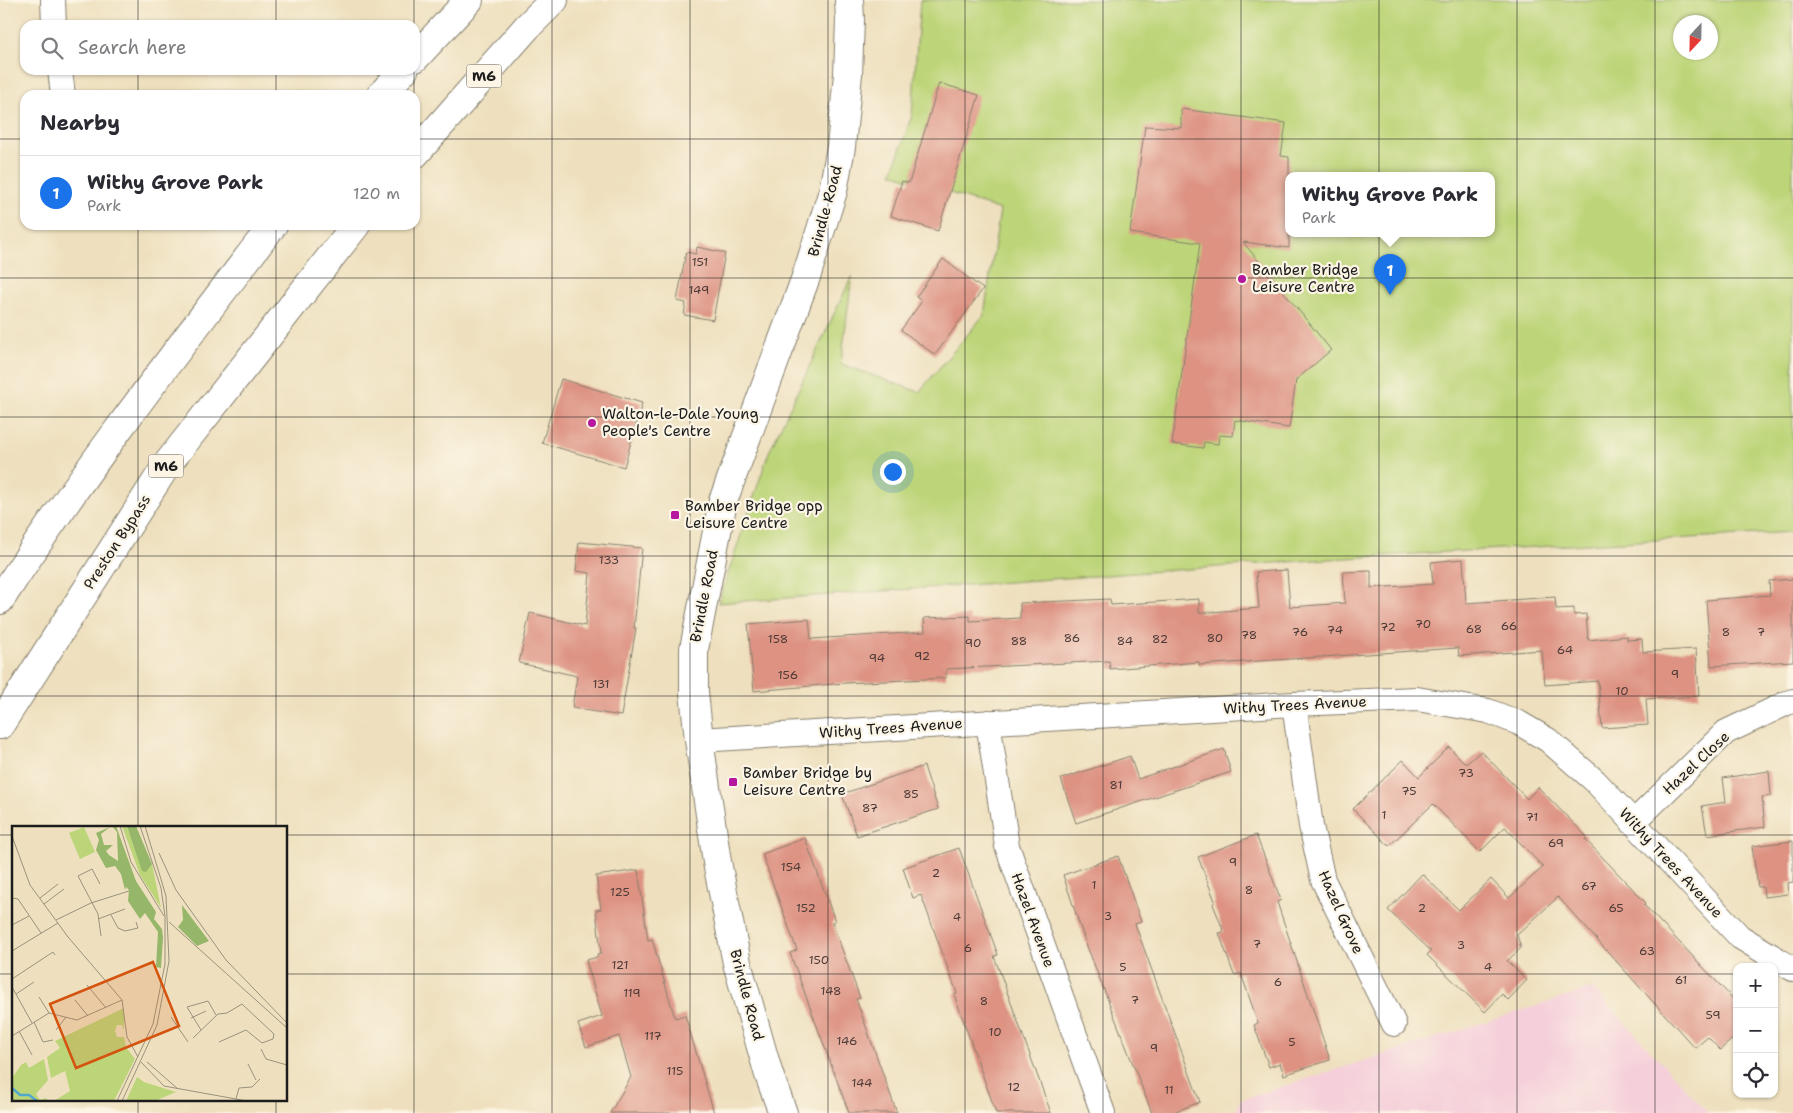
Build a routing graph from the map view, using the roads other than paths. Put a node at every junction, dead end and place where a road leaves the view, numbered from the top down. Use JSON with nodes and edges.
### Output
{"nodes":[{"id":1,"x":52,"y":0,"type":"edge"},
{"id":2,"x":469,"y":0,"type":"edge"},
{"id":3,"x":554,"y":0,"type":"edge"},
{"id":4,"x":849,"y":0,"type":"edge"},
{"id":5,"x":54,"y":20,"type":"edge"},
{"id":6,"x":420,"y":53,"type":"edge"},
{"id":7,"x":61,"y":75,"type":"edge"},
{"id":8,"x":399,"y":75,"type":"edge"},
{"id":9,"x":62,"y":90,"type":"edge"},
{"id":10,"x":386,"y":90,"type":"edge"},
{"id":11,"x":420,"y":148,"type":"edge"},
{"id":12,"x":269,"y":230,"type":"edge"},
{"id":13,"x":352,"y":230,"type":"edge"},
{"id":14,"x":0,"y":600,"type":"edge"},
{"id":15,"x":1793,"y":701,"type":"edge"},
{"id":16,"x":1294,"y":704,"type":"junction"},
{"id":17,"x":988,"y":722,"type":"junction"},
{"id":18,"x":0,"y":725,"type":"edge"},
{"id":19,"x":698,"y":740,"type":"junction"},
{"id":20,"x":1633,"y":823,"type":"junction"},
{"id":21,"x":1793,"y":969,"type":"edge"},
{"id":22,"x":1394,"y":1024,"type":"dead end"},
{"id":23,"x":783,"y":1113,"type":"edge"},
{"id":24,"x":1103,"y":1113,"type":"edge"}],
"edges":[{"from":1,"to":5,"type":"street"},
{"from":2,"to":6,"type":"main road"},
{"from":3,"to":11,"type":"main road","number":"M6"},
{"from":4,"to":19,"type":"main road","name":"Brindle Road"},
{"from":7,"to":9,"type":"street"},
{"from":8,"to":10,"type":"main road"},
{"from":12,"to":14,"type":"main road"},
{"from":13,"to":18,"type":"main road","name":"Preston Bypass","number":"M6"},
{"from":15,"to":20,"type":"street","name":"Hazel Close"},
{"from":16,"to":17,"type":"street","name":"Withy Trees Avenue"},
{"from":16,"to":20,"type":"street","name":"Withy Trees Avenue"},
{"from":16,"to":22,"type":"street","name":"Hazel Grove"},
{"from":17,"to":19,"type":"street","name":"Withy Trees Avenue"},
{"from":17,"to":24,"type":"street","name":"Hazel Avenue"},
{"from":19,"to":23,"type":"main road","name":"Brindle Road"},
{"from":20,"to":21,"type":"street","name":"Withy Trees Avenue"}]}
